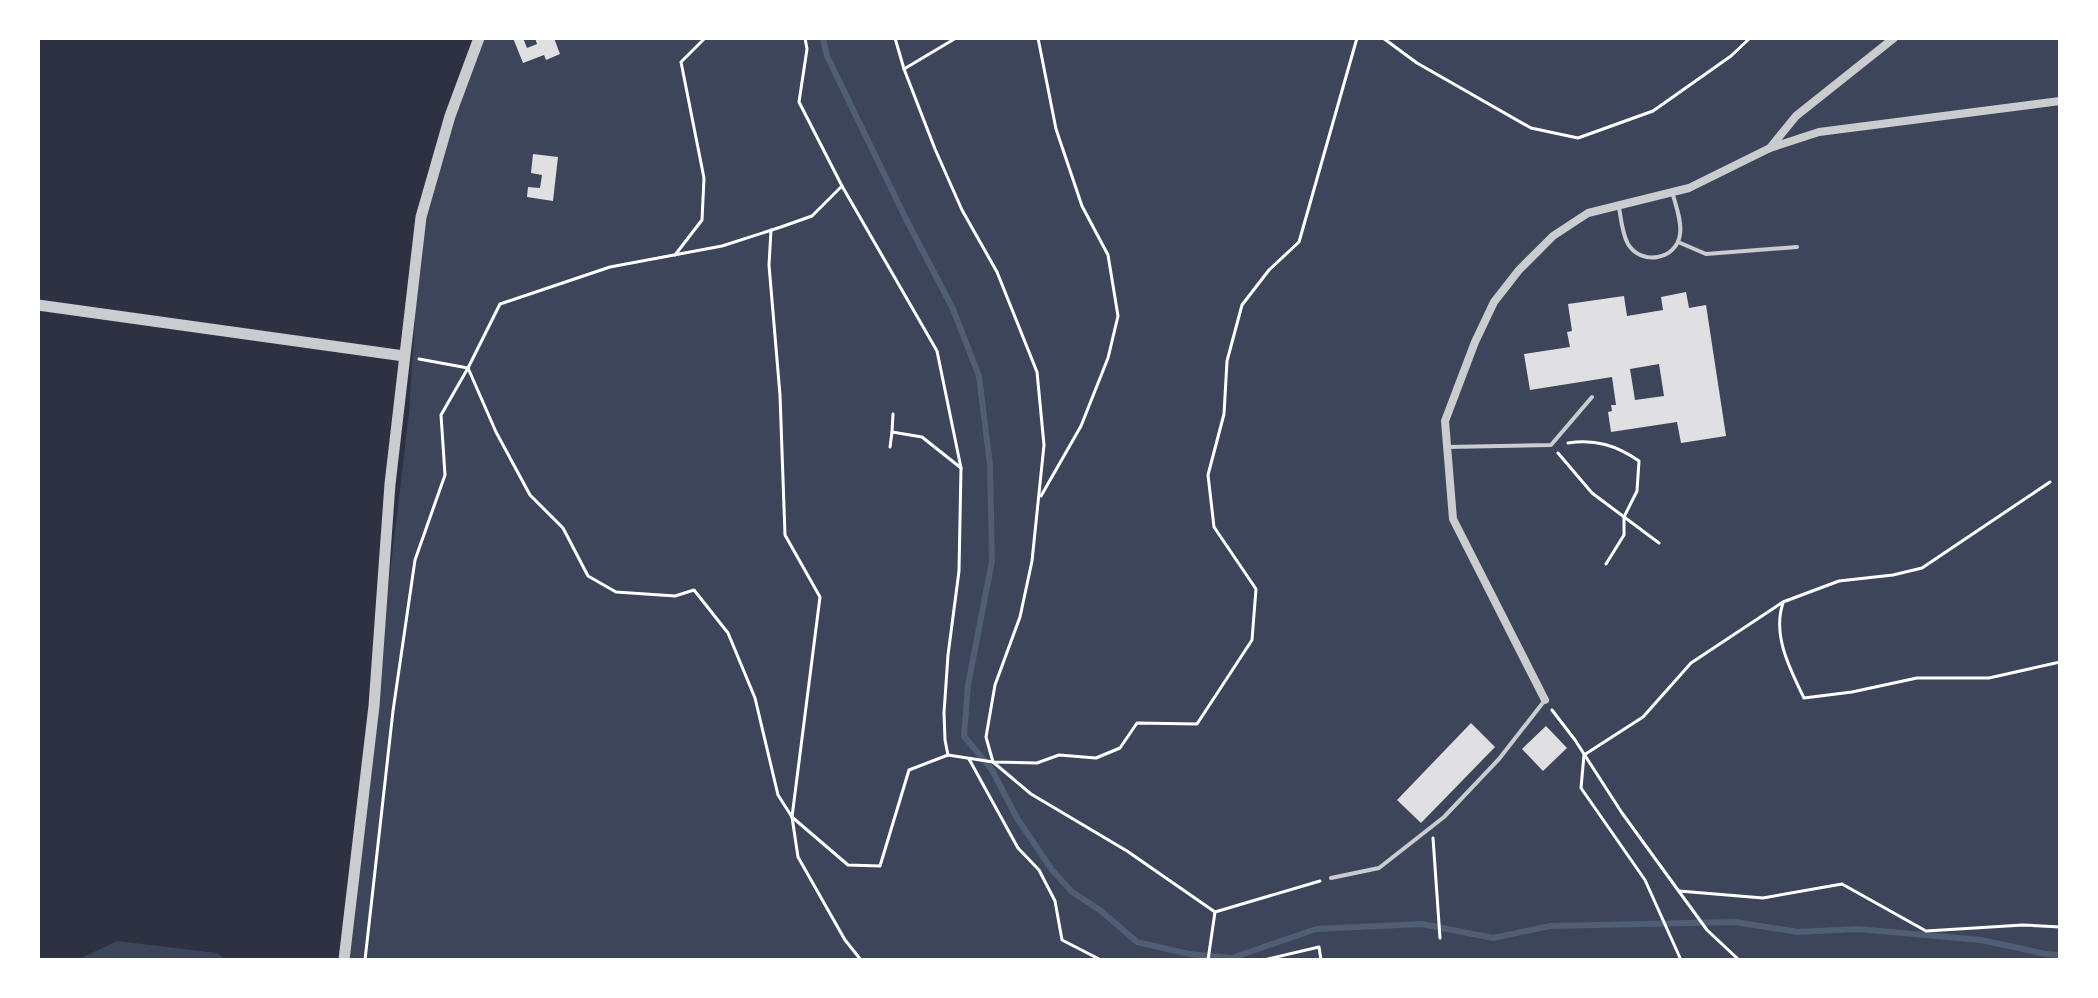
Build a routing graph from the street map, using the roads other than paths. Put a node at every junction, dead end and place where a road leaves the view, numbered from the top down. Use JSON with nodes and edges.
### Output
{"nodes":[{"id":1,"x":479,"y":38,"type":"edge"},
{"id":2,"x":1894,"y":38,"type":"edge"},
{"id":3,"x":2060,"y":101,"type":"edge"},
{"id":4,"x":1770,"y":148,"type":"junction"},
{"id":5,"x":1672,"y":190,"type":"junction"},
{"id":6,"x":1618,"y":205,"type":"junction"},
{"id":7,"x":1678,"y":242,"type":"junction"},
{"id":8,"x":1797,"y":247,"type":"dead end"},
{"id":9,"x":38,"y":305,"type":"edge"},
{"id":10,"x":404,"y":356,"type":"junction"},
{"id":11,"x":1592,"y":397,"type":"dead end"},
{"id":12,"x":1447,"y":447,"type":"junction"},
{"id":13,"x":1545,"y":700,"type":"joint"},
{"id":14,"x":1331,"y":878,"type":"road end"},
{"id":15,"x":344,"y":960,"type":"edge"}],
"edges":[{"from":1,"to":10,"type":"street"},
{"from":2,"to":4,"type":"street"},
{"from":3,"to":4,"type":"street"},
{"from":4,"to":5,"type":"street"},
{"from":5,"to":6,"type":"street"},
{"from":5,"to":7,"type":"lane"},
{"from":6,"to":7,"type":"lane"},
{"from":6,"to":12,"type":"street"},
{"from":7,"to":8,"type":"lane"},
{"from":9,"to":10,"type":"street"},
{"from":10,"to":15,"type":"street"},
{"from":11,"to":12,"type":"lane"},
{"from":12,"to":13,"type":"street"},
{"from":13,"to":14,"type":"lane"}]}
